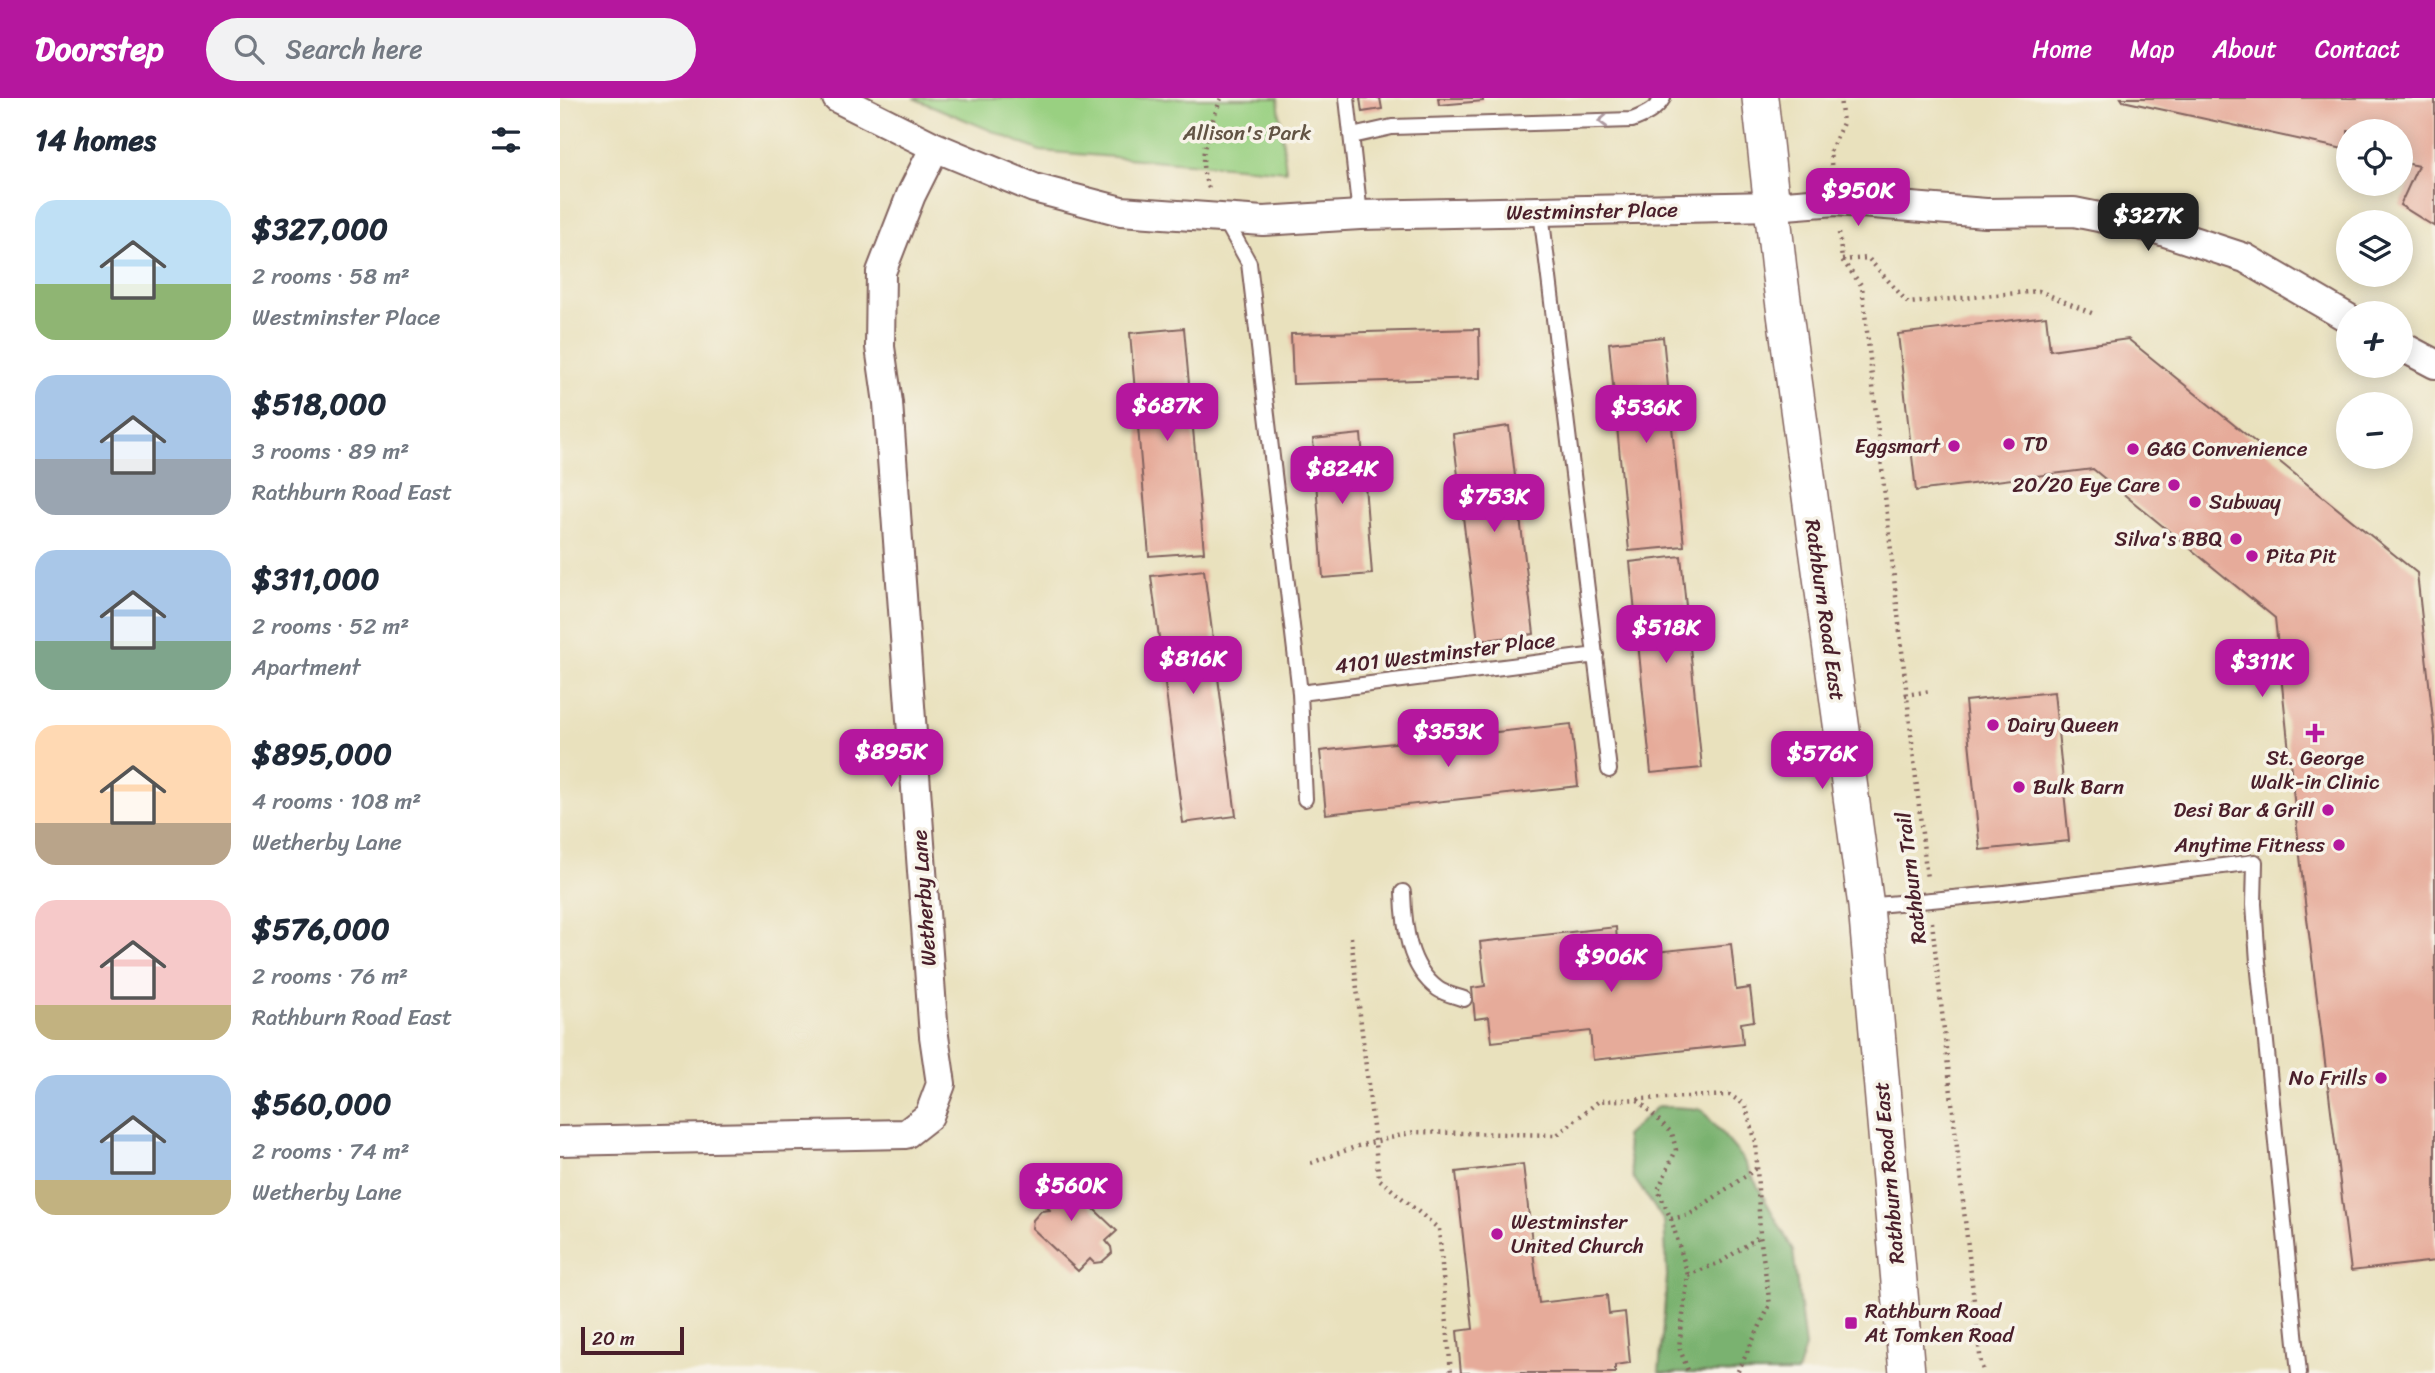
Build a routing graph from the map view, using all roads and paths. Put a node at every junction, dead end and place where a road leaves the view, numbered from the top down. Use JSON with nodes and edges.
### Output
{"nodes":[{"id":1,"x":837,"y":98,"type":"edge"},
{"id":2,"x":1221,"y":98,"type":"edge"},
{"id":3,"x":1347,"y":98,"type":"edge"},
{"id":4,"x":1663,"y":98,"type":"edge"},
{"id":5,"x":1760,"y":98,"type":"edge"},
{"id":6,"x":1840,"y":98,"type":"edge"},
{"id":7,"x":1352,"y":136,"type":"junction"},
{"id":8,"x":935,"y":146,"type":"junction"},
{"id":9,"x":1830,"y":152,"type":"dead end"},
{"id":10,"x":1773,"y":206,"type":"junction"},
{"id":11,"x":1541,"y":212,"type":"junction"},
{"id":12,"x":1360,"y":215,"type":"junction"},
{"id":13,"x":1224,"y":218,"type":"junction"},
{"id":14,"x":2336,"y":311,"type":"edge"},
{"id":15,"x":2094,"y":314,"type":"dead end"},
{"id":16,"x":2413,"y":352,"type":"edge"},
{"id":17,"x":2435,"y":364,"type":"edge"},
{"id":18,"x":1595,"y":655,"type":"junction"},
{"id":19,"x":1931,"y":691,"type":"dead end"},
{"id":20,"x":1300,"y":693,"type":"junction"},
{"id":21,"x":1905,"y":695,"type":"junction"},
{"id":22,"x":1609,"y":770,"type":"dead end"},
{"id":23,"x":1305,"y":799,"type":"dead end"},
{"id":24,"x":1403,"y":892,"type":"dead end"},
{"id":25,"x":1929,"y":900,"type":"junction"},
{"id":26,"x":1866,"y":906,"type":"junction"},
{"id":27,"x":1351,"y":937,"type":"dead end"},
{"id":28,"x":1464,"y":999,"type":"dead end"},
{"id":29,"x":1637,"y":1099,"type":"junction"},
{"id":30,"x":560,"y":1141,"type":"edge"},
{"id":31,"x":1375,"y":1142,"type":"junction"},
{"id":32,"x":1311,"y":1163,"type":"dead end"},
{"id":33,"x":1758,"y":1168,"type":"junction"},
{"id":34,"x":1671,"y":1219,"type":"junction"},
{"id":35,"x":1760,"y":1236,"type":"junction"},
{"id":36,"x":1688,"y":1275,"type":"junction"},
{"id":37,"x":1451,"y":1373,"type":"edge"},
{"id":38,"x":1689,"y":1373,"type":"edge"},
{"id":39,"x":1737,"y":1373,"type":"edge"},
{"id":40,"x":1907,"y":1373,"type":"edge"},
{"id":41,"x":1984,"y":1373,"type":"edge"},
{"id":42,"x":2299,"y":1373,"type":"edge"}],
"edges":[{"from":1,"to":8,"type":"street","name":"Westminster Place"},
{"from":2,"to":13,"type":"path"},
{"from":3,"to":7,"type":"lane"},
{"from":4,"to":7,"type":"lane","one_way":true},
{"from":5,"to":10,"type":"street","name":"Rathburn Road East"},
{"from":6,"to":9,"type":"path"},
{"from":7,"to":12,"type":"lane"},
{"from":8,"to":13,"type":"street","name":"Westminster Place"},
{"from":8,"to":30,"type":"street","name":"Wetherby Lane"},
{"from":10,"to":11,"type":"street","name":"Westminster Place"},
{"from":10,"to":14,"type":"street","name":"Westminster Place"},
{"from":10,"to":26,"type":"street","name":"Rathburn Road East"},
{"from":11,"to":12,"type":"street","name":"Westminster Place"},
{"from":11,"to":18,"type":"lane"},
{"from":12,"to":13,"type":"street","name":"Westminster Place"},
{"from":13,"to":20,"type":"lane"},
{"from":15,"to":21,"type":"path","name":"Rathburn Trail"},
{"from":16,"to":17,"type":"street"},
{"from":18,"to":20,"type":"lane","name":"4101 Westminster Place"},
{"from":18,"to":22,"type":"lane"},
{"from":19,"to":21,"type":"path"},
{"from":20,"to":23,"type":"lane"},
{"from":21,"to":25,"type":"path","name":"Rathburn Trail"},
{"from":24,"to":28,"type":"lane"},
{"from":25,"to":26,"type":"lane"},
{"from":25,"to":41,"type":"path","name":"Rathburn Trail"},
{"from":25,"to":42,"type":"lane"},
{"from":26,"to":40,"type":"street","name":"Rathburn Road East"},
{"from":27,"to":31,"type":"path"},
{"from":29,"to":31,"type":"path"},
{"from":29,"to":33,"type":"path"},
{"from":29,"to":34,"type":"path"},
{"from":31,"to":32,"type":"path"},
{"from":31,"to":37,"type":"path"},
{"from":33,"to":34,"type":"path"},
{"from":33,"to":35,"type":"path"},
{"from":34,"to":36,"type":"path"},
{"from":35,"to":36,"type":"path"},
{"from":35,"to":39,"type":"path"},
{"from":36,"to":38,"type":"path"}]}
